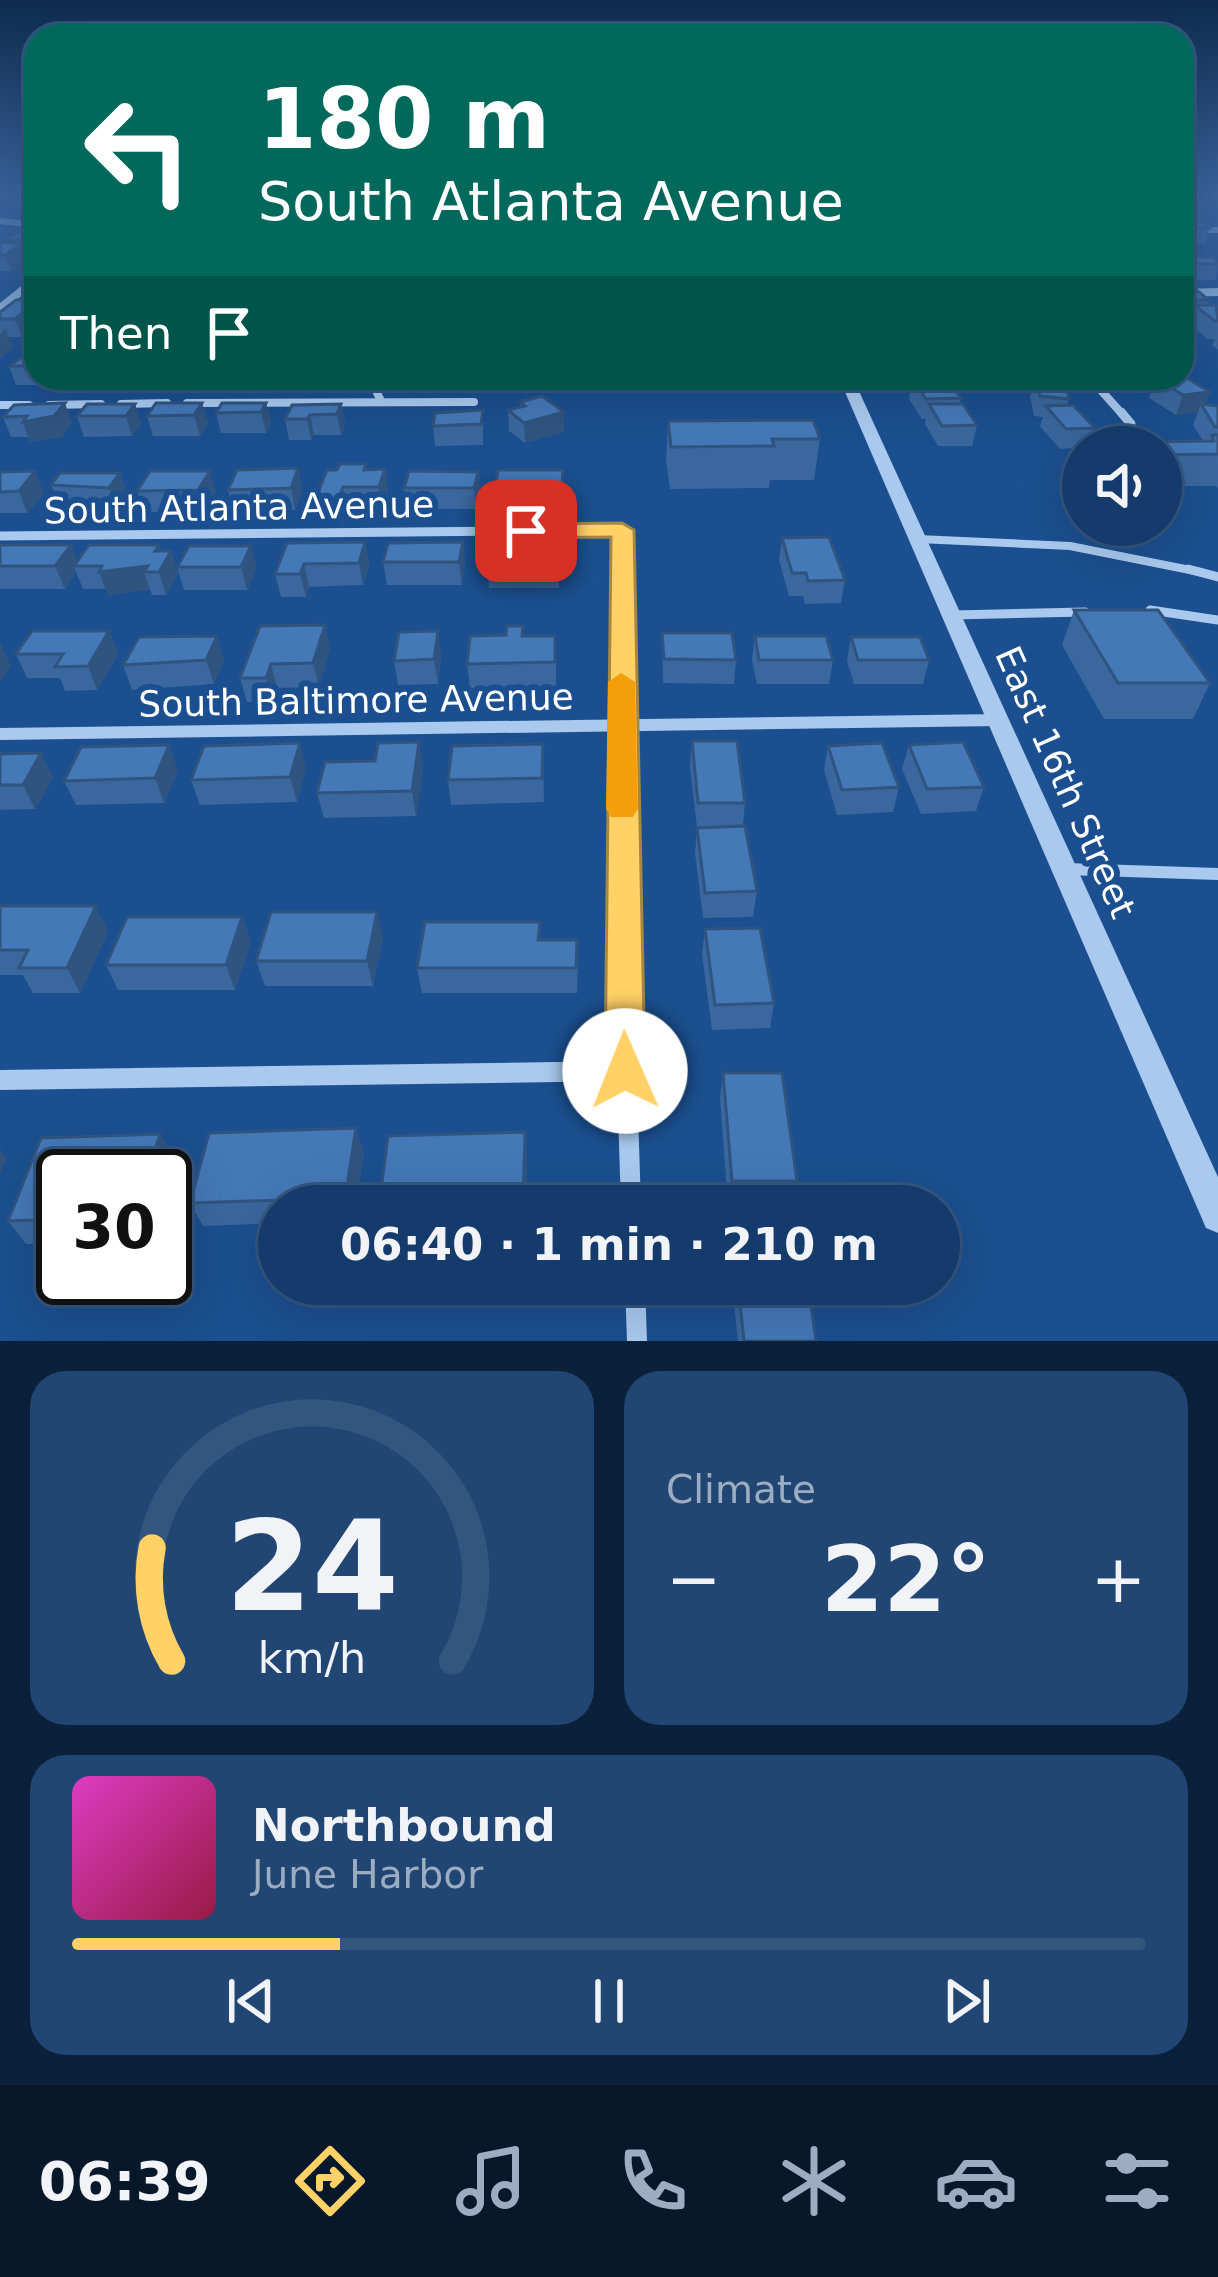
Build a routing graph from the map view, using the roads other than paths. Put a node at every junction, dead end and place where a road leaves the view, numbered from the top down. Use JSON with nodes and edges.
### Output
{"nodes":[{"id":1,"x":24,"y":289,"type":"edge"},
{"id":2,"x":0,"y":308,"type":"edge"},
{"id":3,"x":376,"y":390,"type":"edge"},
{"id":4,"x":851,"y":390,"type":"edge"},
{"id":5,"x":1100,"y":390,"type":"edge"},
{"id":6,"x":381,"y":401,"type":"junction"},
{"id":7,"x":475,"y":402,"type":"dead end"},
{"id":8,"x":0,"y":405,"type":"edge"},
{"id":9,"x":1130,"y":424,"type":"dead end"},
{"id":10,"x":0,"y":536,"type":"edge"},
{"id":11,"x":919,"y":539,"type":"junction"},
{"id":12,"x":1218,"y":577,"type":"edge"},
{"id":13,"x":1129,"y":610,"type":"edge"},
{"id":14,"x":1107,"y":611,"type":"edge"},
{"id":15,"x":953,"y":615,"type":"junction"},
{"id":16,"x":1218,"y":620,"type":"edge"},
{"id":17,"x":1000,"y":720,"type":"junction"},
{"id":18,"x":621,"y":726,"type":"junction"},
{"id":19,"x":0,"y":734,"type":"edge"},
{"id":20,"x":1066,"y":869,"type":"junction"},
{"id":21,"x":1218,"y":874,"type":"edge"},
{"id":22,"x":625,"y":1071,"type":"junction"},
{"id":23,"x":0,"y":1080,"type":"edge"},
{"id":24,"x":630,"y":1185,"type":"edge"},
{"id":25,"x":1218,"y":1216,"type":"edge"},
{"id":26,"x":636,"y":1305,"type":"edge"},
{"id":27,"x":638,"y":1341,"type":"edge"}],
"edges":[{"from":1,"to":2,"type":"street"},
{"from":3,"to":6,"type":"street"},
{"from":4,"to":11,"type":"street","name":"East 16th Street"},
{"from":5,"to":9,"type":"street"},
{"from":6,"to":7,"type":"street"},
{"from":6,"to":8,"type":"street"},
{"from":10,"to":18,"type":"street","name":"South Atlanta Avenue"},
{"from":11,"to":12,"type":"lane"},
{"from":11,"to":15,"type":"street","name":"East 16th Street"},
{"from":13,"to":16,"type":"lane"},
{"from":14,"to":15,"type":"lane"},
{"from":15,"to":17,"type":"street","name":"East 16th Street"},
{"from":17,"to":18,"type":"street","name":"South Baltimore Avenue"},
{"from":17,"to":20,"type":"street","name":"East 16th Street"},
{"from":18,"to":19,"type":"street","name":"South Baltimore Avenue"},
{"from":18,"to":22,"type":"street"},
{"from":20,"to":21,"type":"lane"},
{"from":20,"to":25,"type":"street","name":"East 16th Street"},
{"from":22,"to":23,"type":"street"},
{"from":22,"to":24,"type":"street"},
{"from":26,"to":27,"type":"street"}]}
